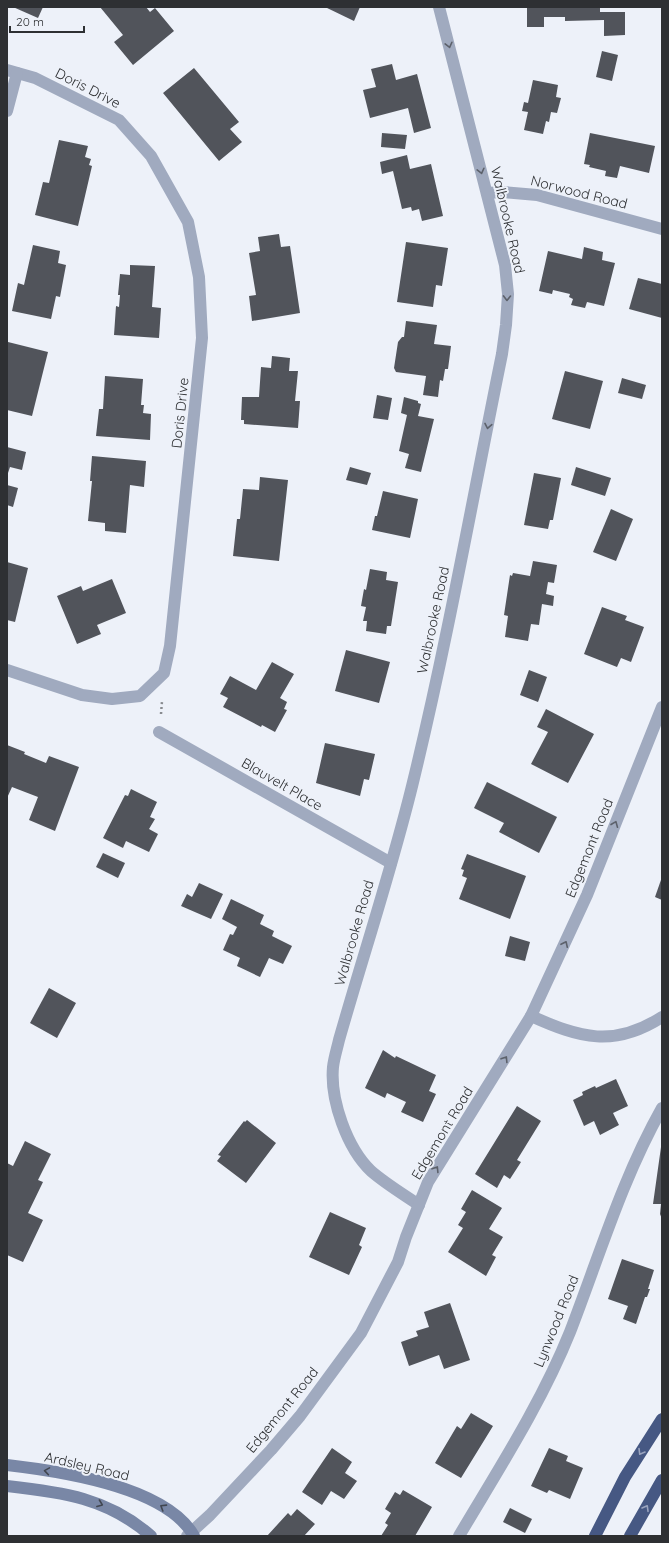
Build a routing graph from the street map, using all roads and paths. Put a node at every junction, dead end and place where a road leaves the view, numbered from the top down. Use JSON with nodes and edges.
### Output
{"nodes":[{"id":1,"x":439,"y":7,"type":"edge"},
{"id":2,"x":12,"y":71,"type":"edge"},
{"id":3,"x":7,"y":111,"type":"edge"},
{"id":4,"x":487,"y":193,"type":"junction"},
{"id":5,"x":662,"y":229,"type":"edge"},
{"id":6,"x":7,"y":670,"type":"edge"},
{"id":7,"x":662,"y":707,"type":"edge"},
{"id":8,"x":159,"y":732,"type":"dead end"},
{"id":9,"x":391,"y":863,"type":"junction"},
{"id":10,"x":531,"y":1016,"type":"junction"},
{"id":11,"x":662,"y":1017,"type":"edge"},
{"id":12,"x":662,"y":1108,"type":"edge"},
{"id":13,"x":419,"y":1204,"type":"junction"},
{"id":14,"x":662,"y":1419,"type":"edge"},
{"id":15,"x":7,"y":1465,"type":"edge"},
{"id":16,"x":662,"y":1480,"type":"edge"},
{"id":17,"x":7,"y":1486,"type":"edge"},
{"id":18,"x":191,"y":1535,"type":"edge"},
{"id":19,"x":152,"y":1536,"type":"edge"},
{"id":20,"x":459,"y":1536,"type":"edge"},
{"id":21,"x":595,"y":1536,"type":"edge"},
{"id":22,"x":630,"y":1536,"type":"edge"}],
"edges":[{"from":1,"to":4,"type":"street","name":"Walbrooke Road","one_way":true},
{"from":2,"to":3,"type":"street","name":"Doris Drive"},
{"from":2,"to":6,"type":"street","name":"Doris Drive"},
{"from":4,"to":5,"type":"street","name":"Norwood Road"},
{"from":4,"to":9,"type":"street","name":"Walbrooke Road","one_way":true},
{"from":10,"to":7,"type":"street","name":"Edgemont Road","one_way":true},
{"from":8,"to":9,"type":"street","name":"Blauvelt Place"},
{"from":9,"to":13,"type":"street","name":"Walbrooke Road"},
{"from":10,"to":11,"type":"street"},
{"from":13,"to":10,"type":"street","name":"Edgemont Road","one_way":true},
{"from":12,"to":20,"type":"street","name":"Lynwood Road"},
{"from":13,"to":18,"type":"street","name":"Edgemont Road"},
{"from":14,"to":21,"type":"highway","one_way":true},
{"from":18,"to":15,"type":"main road","name":"Ardsley Road","one_way":true},
{"from":22,"to":16,"type":"highway","one_way":true},
{"from":17,"to":19,"type":"main road","one_way":true}]}
